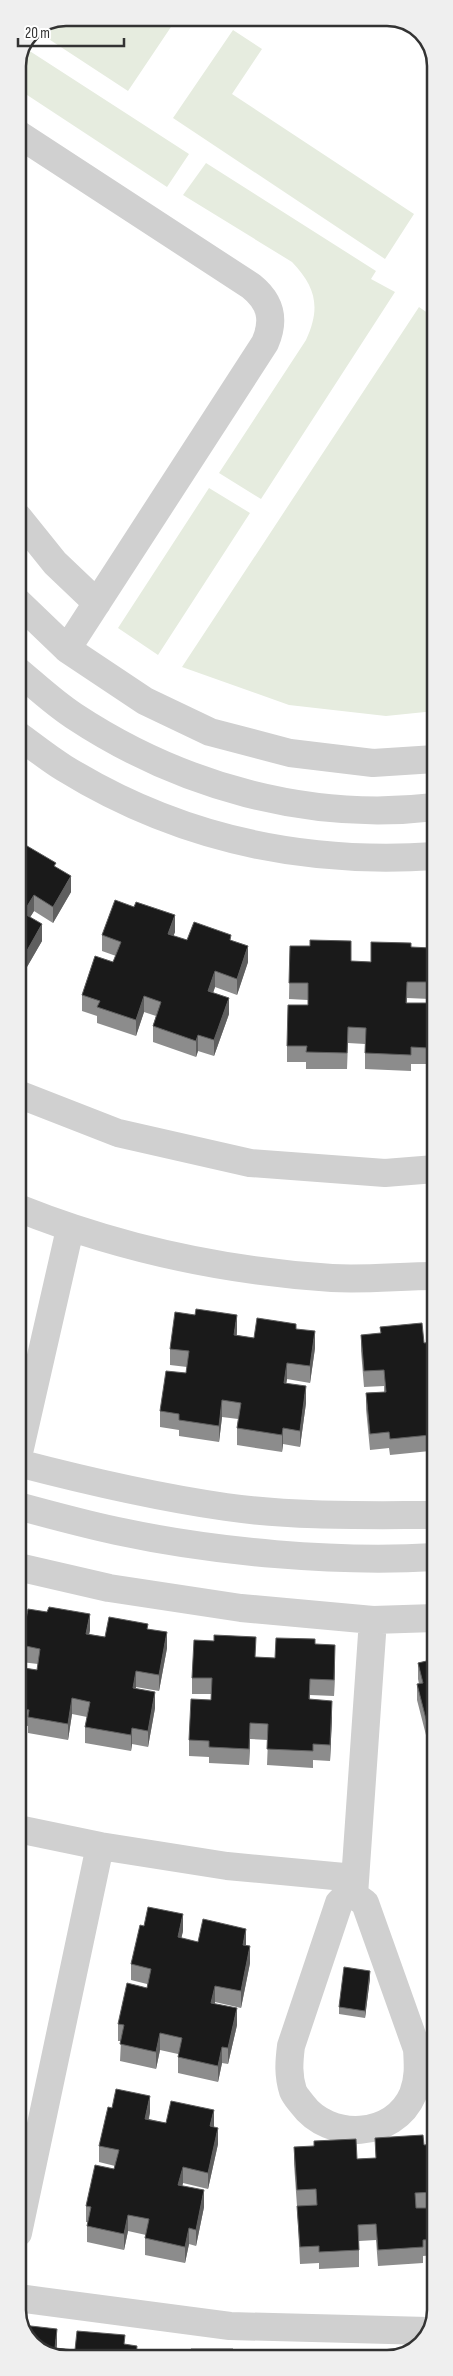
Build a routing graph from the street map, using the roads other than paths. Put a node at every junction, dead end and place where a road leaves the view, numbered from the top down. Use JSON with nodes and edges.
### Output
{"nodes":[{"id":1,"x":26,"y":139,"type":"edge"},
{"id":2,"x":26,"y":527,"type":"edge"},
{"id":3,"x":97,"y":603,"type":"junction"},
{"id":4,"x":26,"y":610,"type":"edge"},
{"id":5,"x":67,"y":649,"type":"junction"},
{"id":6,"x":26,"y":678,"type":"edge"},
{"id":7,"x":26,"y":741,"type":"edge"},
{"id":8,"x":426,"y":760,"type":"edge"},
{"id":9,"x":426,"y":808,"type":"edge"},
{"id":10,"x":426,"y":857,"type":"edge"},
{"id":11,"x":26,"y":1097,"type":"edge"},
{"id":12,"x":426,"y":1170,"type":"edge"},
{"id":13,"x":27,"y":1211,"type":"edge"},
{"id":14,"x":70,"y":1229,"type":"junction"},
{"id":15,"x":427,"y":1276,"type":"edge"},
{"id":16,"x":27,"y":1419,"type":"edge"},
{"id":17,"x":27,"y":1465,"type":"edge"},
{"id":18,"x":27,"y":1508,"type":"edge"},
{"id":19,"x":427,"y":1514,"type":"edge"},
{"id":20,"x":335,"y":1516,"type":"junction"},
{"id":21,"x":427,"y":1557,"type":"edge"},
{"id":22,"x":334,"y":1558,"type":"junction"},
{"id":23,"x":27,"y":1570,"type":"edge"},
{"id":24,"x":427,"y":1618,"type":"edge"},
{"id":25,"x":373,"y":1620,"type":"junction"},
{"id":26,"x":27,"y":1831,"type":"edge"},
{"id":27,"x":100,"y":1846,"type":"junction"},
{"id":28,"x":354,"y":1886,"type":"junction"},
{"id":29,"x":27,"y":2191,"type":"edge"},
{"id":30,"x":27,"y":2299,"type":"edge"},
{"id":31,"x":420,"y":2331,"type":"edge"}],
"edges":[{"from":1,"to":3,"type":"street"},
{"from":2,"to":3,"type":"street"},
{"from":3,"to":5,"type":"street"},
{"from":4,"to":5,"type":"street"},
{"from":5,"to":8,"type":"street"},
{"from":6,"to":9,"type":"street"},
{"from":7,"to":10,"type":"street"},
{"from":11,"to":12,"type":"street"},
{"from":13,"to":14,"type":"street"},
{"from":14,"to":15,"type":"street"},
{"from":14,"to":16,"type":"street"},
{"from":17,"to":20,"type":"street"},
{"from":18,"to":22,"type":"street"},
{"from":19,"to":20,"type":"street"},
{"from":20,"to":22,"type":"street"},
{"from":21,"to":22,"type":"street"},
{"from":23,"to":25,"type":"street"},
{"from":24,"to":25,"type":"street"},
{"from":25,"to":28,"type":"street"},
{"from":26,"to":27,"type":"street"},
{"from":27,"to":28,"type":"street"},
{"from":27,"to":29,"type":"street"},
{"from":28,"to":28,"type":"street"},
{"from":30,"to":31,"type":"street"}]}
